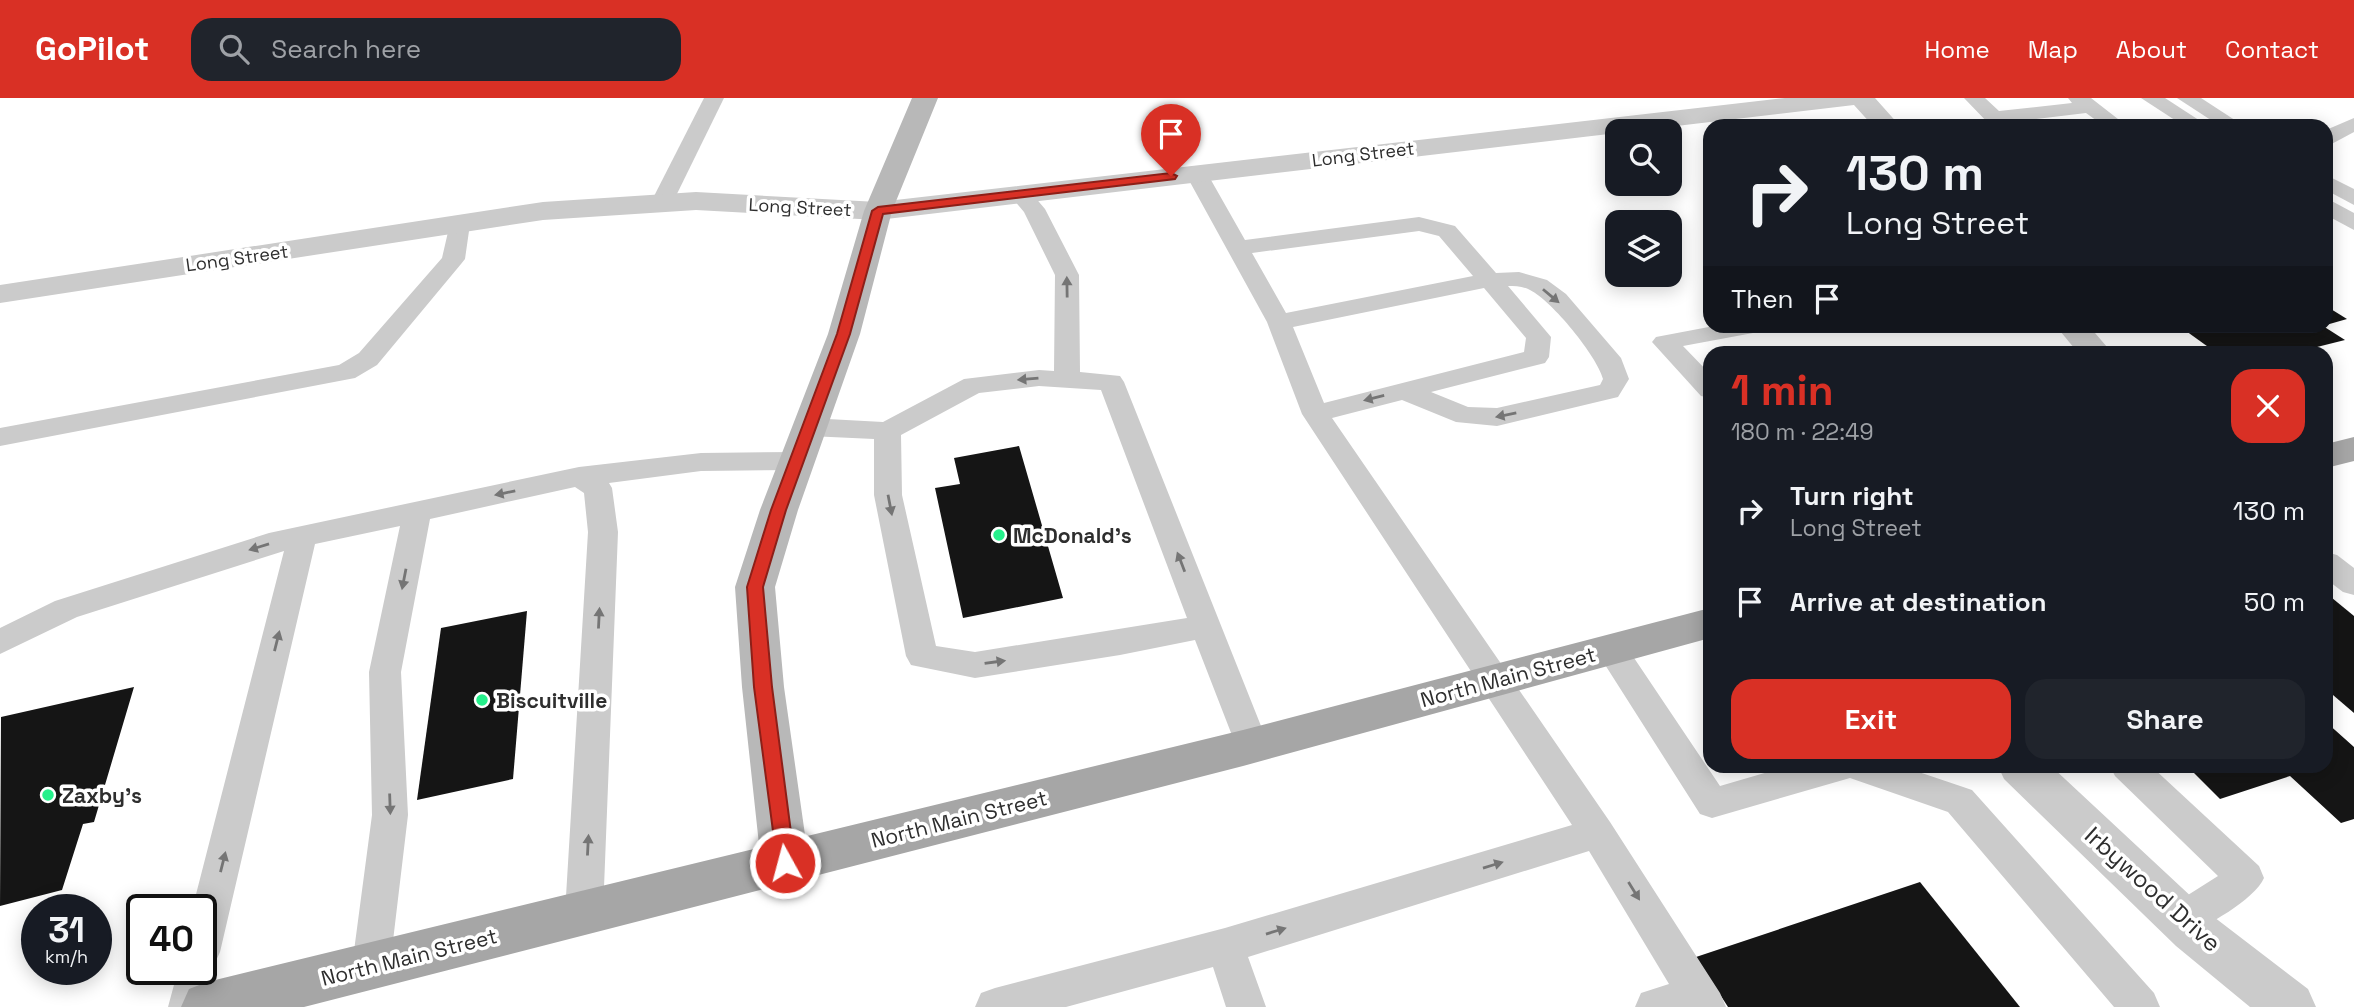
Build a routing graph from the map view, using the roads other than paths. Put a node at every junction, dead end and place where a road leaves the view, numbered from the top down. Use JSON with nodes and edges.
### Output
{"nodes":[{"id":1,"x":714,"y":98,"type":"edge"},
{"id":2,"x":925,"y":98,"type":"edge"},
{"id":3,"x":1852,"y":98,"type":"edge"},
{"id":4,"x":1861,"y":98,"type":"edge"},
{"id":5,"x":1974,"y":98,"type":"edge"},
{"id":6,"x":2151,"y":98,"type":"edge"},
{"id":7,"x":2188,"y":98,"type":"edge"},
{"id":8,"x":2084,"y":102,"type":"edge"},
{"id":9,"x":1880,"y":119,"type":"edge"},
{"id":10,"x":1996,"y":119,"type":"edge"},
{"id":11,"x":2012,"y":119,"type":"edge"},
{"id":12,"x":2107,"y":119,"type":"edge"},
{"id":13,"x":2186,"y":119,"type":"edge"},
{"id":14,"x":2222,"y":119,"type":"edge"},
{"id":15,"x":2354,"y":124,"type":"edge"},
{"id":16,"x":2333,"y":134,"type":"edge"},
{"id":17,"x":1196,"y":173,"type":"junction"},
{"id":18,"x":2333,"y":185,"type":"edge"},
{"id":19,"x":1020,"y":194,"type":"junction"},
{"id":20,"x":2354,"y":198,"type":"edge"},
{"id":21,"x":661,"y":204,"type":"junction"},
{"id":22,"x":2333,"y":210,"type":"edge"},
{"id":23,"x":878,"y":211,"type":"junction"},
{"id":24,"x":2354,"y":223,"type":"edge"},
{"id":25,"x":458,"y":224,"type":"junction"},
{"id":26,"x":1237,"y":248,"type":"junction"},
{"id":27,"x":1487,"y":280,"type":"junction"},
{"id":28,"x":0,"y":294,"type":"edge"},
{"id":29,"x":1279,"y":322,"type":"junction"},
{"id":30,"x":1714,"y":333,"type":"edge"},
{"id":31,"x":2078,"y":333,"type":"edge"},
{"id":32,"x":2090,"y":346,"type":"edge"},
{"id":33,"x":1068,"y":380,"type":"junction"},
{"id":34,"x":1703,"y":383,"type":"edge"},
{"id":35,"x":1404,"y":391,"type":"junction"},
{"id":36,"x":1315,"y":414,"type":"junction"},
{"id":37,"x":809,"y":427,"type":"junction"},
{"id":38,"x":887,"y":431,"type":"junction"},
{"id":39,"x":0,"y":437,"type":"edge"},
{"id":40,"x":2354,"y":449,"type":"edge"},
{"id":41,"x":2333,"y":454,"type":"edge"},
{"id":42,"x":797,"y":461,"type":"junction"},
{"id":43,"x":579,"y":477,"type":"junction"},
{"id":44,"x":417,"y":512,"type":"junction"},
{"id":45,"x":302,"y":537,"type":"junction"},
{"id":46,"x":2333,"y":569,"type":"edge"},
{"id":47,"x":2354,"y":584,"type":"edge"},
{"id":48,"x":1703,"y":624,"type":"edge"},
{"id":49,"x":1206,"y":626,"type":"junction"},
{"id":50,"x":0,"y":642,"type":"edge"},
{"id":51,"x":1611,"y":649,"type":"junction"},
{"id":52,"x":1493,"y":681,"type":"junction"},
{"id":53,"x":1252,"y":746,"type":"junction"},
{"id":54,"x":1818,"y":773,"type":"edge"},
{"id":55,"x":1877,"y":773,"type":"edge"},
{"id":56,"x":2027,"y":773,"type":"edge"},
{"id":57,"x":2134,"y":773,"type":"edge"},
{"id":58,"x":1597,"y":833,"type":"junction"},
{"id":59,"x":785,"y":863,"type":"junction"},
{"id":60,"x":215,"y":894,"type":"edge"},
{"id":61,"x":584,"y":913,"type":"junction"},
{"id":62,"x":2182,"y":919,"type":"junction"},
{"id":63,"x":1225,"y":946,"type":"junction"},
{"id":64,"x":371,"y":966,"type":"junction"},
{"id":65,"x":193,"y":985,"type":"edge"},
{"id":66,"x":1702,"y":1000,"type":"edge"},
{"id":67,"x":188,"y":1007,"type":"edge"},
{"id":68,"x":207,"y":1007,"type":"edge"},
{"id":69,"x":995,"y":1007,"type":"edge"},
{"id":70,"x":1246,"y":1007,"type":"edge"},
{"id":71,"x":1655,"y":1007,"type":"edge"},
{"id":72,"x":2140,"y":1007,"type":"edge"},
{"id":73,"x":2290,"y":1007,"type":"edge"}],
"edges":[{"from":1,"to":21,"type":"lane"},
{"from":2,"to":23,"type":"street"},
{"from":3,"to":17,"type":"street","name":"Long Street"},
{"from":4,"to":9,"type":"street"},
{"from":5,"to":10,"type":"lane"},
{"from":6,"to":13,"type":"lane"},
{"from":7,"to":14,"type":"lane"},
{"from":8,"to":11,"type":"lane"},
{"from":8,"to":12,"type":"lane"},
{"from":15,"to":16,"type":"lane"},
{"from":17,"to":19,"type":"street","name":"Long Street"},
{"from":17,"to":26,"type":"lane"},
{"from":18,"to":20,"type":"lane"},
{"from":19,"to":23,"type":"street","name":"Long Street"},
{"from":33,"to":19,"type":"lane","one_way":true},
{"from":21,"to":23,"type":"street","name":"Long Street"},
{"from":21,"to":25,"type":"street","name":"Long Street"},
{"from":22,"to":24,"type":"lane"},
{"from":23,"to":37,"type":"street"},
{"from":25,"to":28,"type":"street","name":"Long Street"},
{"from":25,"to":39,"type":"lane"},
{"from":26,"to":27,"type":"lane"},
{"from":26,"to":29,"type":"lane"},
{"from":27,"to":29,"type":"lane"},
{"from":27,"to":35,"type":"lane"},
{"from":27,"to":35,"type":"lane","one_way":true},
{"from":29,"to":36,"type":"lane"},
{"from":30,"to":34,"type":"lane"},
{"from":31,"to":32,"type":"street"},
{"from":33,"to":38,"type":"lane","one_way":true},
{"from":49,"to":33,"type":"lane","one_way":true},
{"from":35,"to":36,"type":"lane","one_way":true},
{"from":36,"to":52,"type":"lane"},
{"from":37,"to":38,"type":"lane"},
{"from":37,"to":42,"type":"street"},
{"from":38,"to":49,"type":"lane","one_way":true},
{"from":40,"to":41,"type":"main road"},
{"from":42,"to":43,"type":"lane"},
{"from":42,"to":59,"type":"street"},
{"from":43,"to":44,"type":"lane","one_way":true},
{"from":61,"to":43,"type":"lane","one_way":true},
{"from":44,"to":45,"type":"lane"},
{"from":44,"to":64,"type":"lane","one_way":true},
{"from":45,"to":50,"type":"lane","one_way":true},
{"from":60,"to":45,"type":"lane","one_way":true},
{"from":46,"to":47,"type":"lane"},
{"from":48,"to":51,"type":"main road","name":"North Main Street"},
{"from":49,"to":53,"type":"lane"},
{"from":51,"to":52,"type":"main road","name":"North Main Street"},
{"from":51,"to":54,"type":"lane"},
{"from":52,"to":53,"type":"main road","name":"North Main Street"},
{"from":52,"to":58,"type":"lane"},
{"from":53,"to":59,"type":"main road","name":"North Main Street"},
{"from":55,"to":72,"type":"lane"},
{"from":56,"to":62,"type":"street","name":"Irbywood Drive"},
{"from":57,"to":62,"type":"lane"},
{"from":63,"to":58,"type":"lane","one_way":true},
{"from":58,"to":66,"type":"lane","one_way":true},
{"from":59,"to":61,"type":"main road","name":"North Main Street"},
{"from":61,"to":64,"type":"main road","name":"North Main Street"},
{"from":62,"to":73,"type":"street","name":"Irbywood Drive"},
{"from":63,"to":69,"type":"lane"},
{"from":63,"to":70,"type":"lane"},
{"from":64,"to":68,"type":"main road","name":"North Main Street"},
{"from":65,"to":67,"type":"lane"},
{"from":66,"to":71,"type":"lane"}]}
